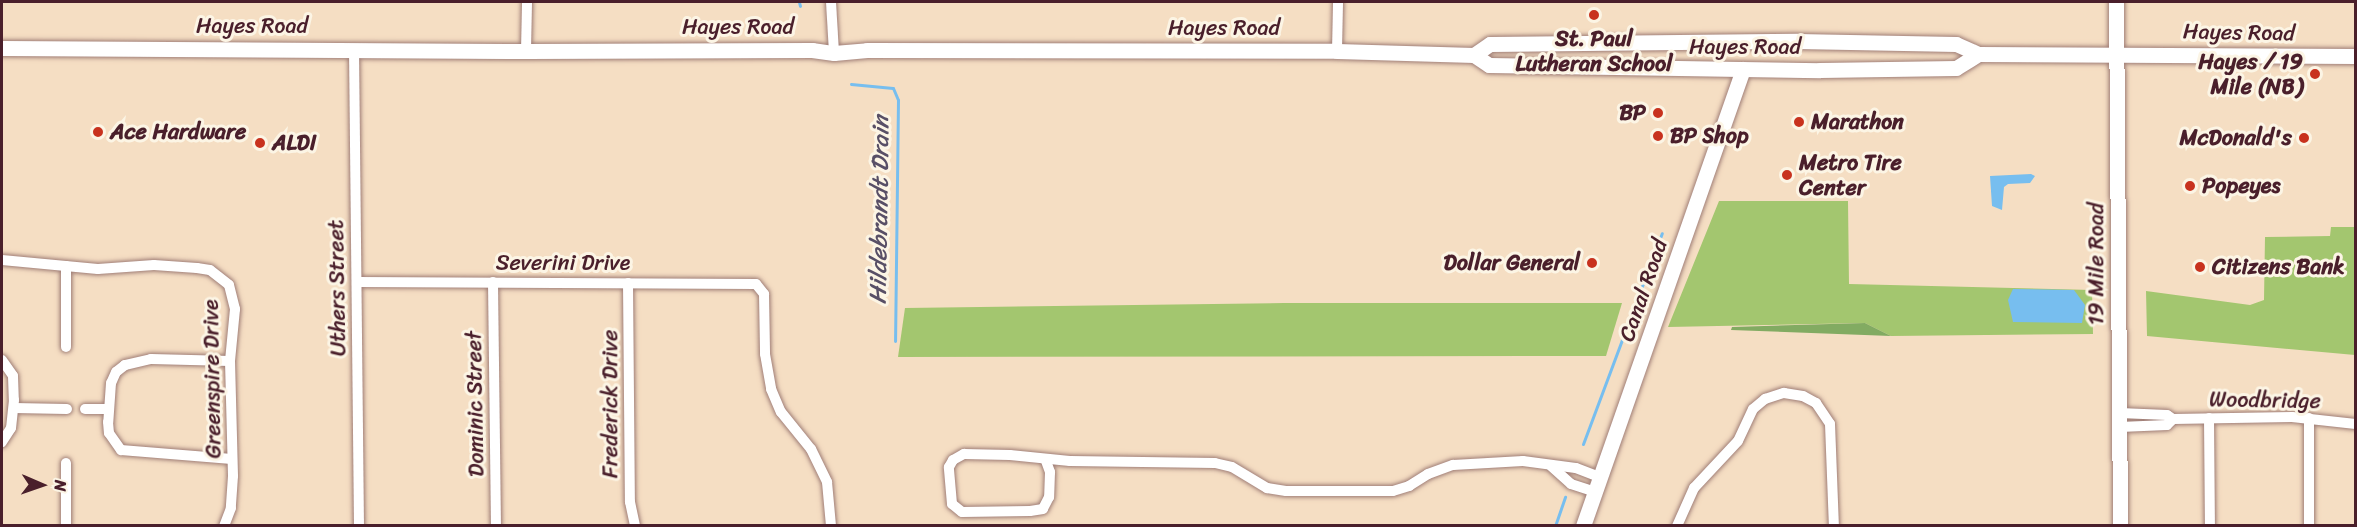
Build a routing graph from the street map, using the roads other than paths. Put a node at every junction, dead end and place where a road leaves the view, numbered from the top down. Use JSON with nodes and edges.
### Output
{"nodes":[{"id":1,"x":527,"y":2,"type":"edge"},
{"id":2,"x":831,"y":2,"type":"edge"},
{"id":3,"x":1338,"y":2,"type":"edge"},
{"id":4,"x":2116,"y":2,"type":"edge"},
{"id":5,"x":1652,"y":41,"type":"junction"},
{"id":6,"x":1833,"y":41,"type":"junction"},
{"id":7,"x":2,"y":48,"type":"edge"},
{"id":8,"x":354,"y":49,"type":"junction"},
{"id":9,"x":526,"y":51,"type":"junction"},
{"id":10,"x":1337,"y":51,"type":"junction"},
{"id":11,"x":834,"y":53,"type":"junction"},
{"id":12,"x":2116,"y":53,"type":"junction"},
{"id":13,"x":1978,"y":54,"type":"junction"},
{"id":14,"x":1474,"y":55,"type":"junction"},
{"id":15,"x":2355,"y":56,"type":"edge"},
{"id":16,"x":1640,"y":69,"type":"junction"},
{"id":17,"x":1743,"y":69,"type":"junction"},
{"id":18,"x":1829,"y":70,"type":"junction"},
{"id":19,"x":2,"y":260,"type":"edge"},
{"id":20,"x":66,"y":266,"type":"junction"},
{"id":21,"x":357,"y":282,"type":"junction"},
{"id":22,"x":493,"y":282,"type":"junction"},
{"id":23,"x":628,"y":282,"type":"junction"},
{"id":24,"x":66,"y":347,"type":"dead end"},
{"id":25,"x":2,"y":360,"type":"edge"},
{"id":26,"x":230,"y":361,"type":"junction"},
{"id":27,"x":14,"y":408,"type":"junction"},
{"id":28,"x":67,"y":409,"type":"dead end"},
{"id":29,"x":85,"y":409,"type":"dead end"},
{"id":30,"x":108,"y":409,"type":"junction"},
{"id":31,"x":2209,"y":418,"type":"junction"},
{"id":32,"x":2308,"y":418,"type":"junction"},
{"id":33,"x":2120,"y":420,"type":"junction"},
{"id":34,"x":2355,"y":424,"type":"edge"},
{"id":35,"x":2,"y":442,"type":"edge"},
{"id":36,"x":232,"y":459,"type":"junction"},
{"id":37,"x":1046,"y":461,"type":"junction"},
{"id":38,"x":66,"y":464,"type":"dead end"},
{"id":39,"x":1550,"y":465,"type":"junction"},
{"id":40,"x":1597,"y":484,"type":"junction"},
{"id":41,"x":66,"y":525,"type":"edge"},
{"id":42,"x":224,"y":525,"type":"edge"},
{"id":43,"x":359,"y":525,"type":"edge"},
{"id":44,"x":496,"y":525,"type":"edge"},
{"id":45,"x":635,"y":525,"type":"edge"},
{"id":46,"x":831,"y":525,"type":"edge"},
{"id":47,"x":1583,"y":525,"type":"edge"},
{"id":48,"x":1677,"y":525,"type":"edge"},
{"id":49,"x":1834,"y":525,"type":"edge"},
{"id":50,"x":2120,"y":525,"type":"edge"},
{"id":51,"x":2210,"y":525,"type":"edge"},
{"id":52,"x":2309,"y":525,"type":"edge"}],
"edges":[{"from":1,"to":9,"type":"street"},
{"from":2,"to":11,"type":"street"},
{"from":3,"to":10,"type":"street"},
{"from":4,"to":12,"type":"street","name":"19 Mile Road"},
{"from":5,"to":6,"type":"street","name":"Hayes Road"},
{"from":5,"to":14,"type":"street","name":"Hayes Road"},
{"from":5,"to":16,"type":"street"},
{"from":6,"to":13,"type":"street","name":"Hayes Road"},
{"from":6,"to":18,"type":"street"},
{"from":7,"to":8,"type":"street","name":"Hayes Road"},
{"from":8,"to":9,"type":"street","name":"Hayes Road"},
{"from":8,"to":21,"type":"street","name":"Uthers Street"},
{"from":9,"to":11,"type":"street","name":"Hayes Road"},
{"from":10,"to":11,"type":"street","name":"Hayes Road"},
{"from":10,"to":14,"type":"street","name":"Hayes Road"},
{"from":12,"to":13,"type":"street","name":"Hayes Road"},
{"from":12,"to":15,"type":"street","name":"Hayes Road"},
{"from":12,"to":33,"type":"street","name":"19 Mile Road"},
{"from":13,"to":18,"type":"street","name":"Hayes Road"},
{"from":14,"to":16,"type":"street","name":"Hayes Road"},
{"from":16,"to":17,"type":"street","name":"Hayes Road"},
{"from":17,"to":18,"type":"street","name":"Hayes Road"},
{"from":17,"to":40,"type":"street","name":"Canal Road"},
{"from":19,"to":20,"type":"street","name":"Greenspire Drive"},
{"from":20,"to":24,"type":"street"},
{"from":20,"to":26,"type":"street","name":"Greenspire Drive"},
{"from":21,"to":22,"type":"street","name":"Severini Drive"},
{"from":21,"to":43,"type":"street","name":"Uthers Street"},
{"from":22,"to":23,"type":"street","name":"Severini Drive"},
{"from":22,"to":44,"type":"street","name":"Dominic Street"},
{"from":23,"to":45,"type":"street","name":"Frederick Drive"},
{"from":23,"to":46,"type":"street","name":"Severini Drive"},
{"from":25,"to":27,"type":"street"},
{"from":26,"to":30,"type":"street"},
{"from":26,"to":36,"type":"street","name":"Greenspire Drive"},
{"from":27,"to":28,"type":"street"},
{"from":27,"to":35,"type":"street"},
{"from":29,"to":30,"type":"street"},
{"from":30,"to":36,"type":"street"},
{"from":31,"to":32,"type":"street","name":"Woodbridge"},
{"from":31,"to":33,"type":"street","name":"Woodbridge"},
{"from":31,"to":51,"type":"street"},
{"from":32,"to":34,"type":"street","name":"Woodbridge"},
{"from":32,"to":52,"type":"street"},
{"from":33,"to":50,"type":"street","name":"19 Mile Road"},
{"from":36,"to":42,"type":"street","name":"Greenspire Drive"},
{"from":37,"to":37,"type":"street"},
{"from":37,"to":39,"type":"street"},
{"from":38,"to":41,"type":"street"},
{"from":39,"to":40,"type":"street"},
{"from":39,"to":40,"type":"street"},
{"from":40,"to":47,"type":"street","name":"Canal Road"},
{"from":48,"to":49,"type":"street"}]}
